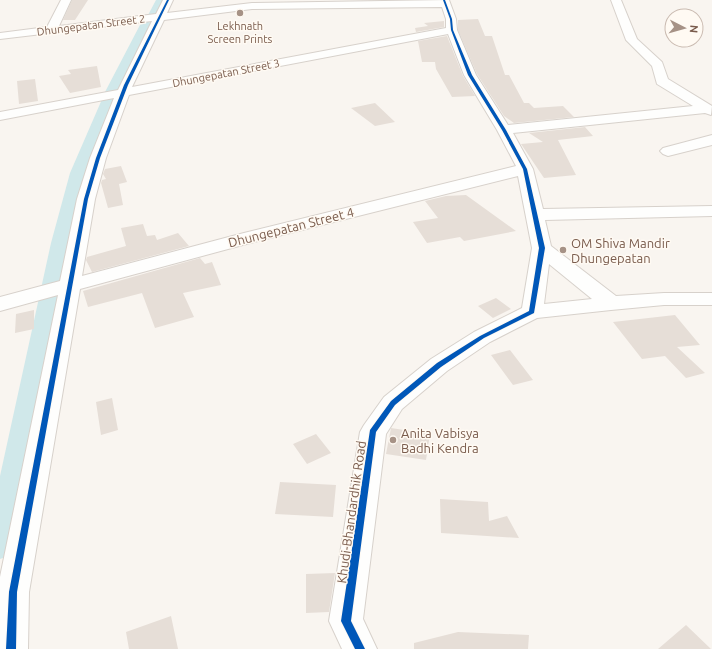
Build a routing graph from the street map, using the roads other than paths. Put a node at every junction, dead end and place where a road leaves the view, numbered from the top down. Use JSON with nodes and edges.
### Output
{"nodes":[{"id":1,"x":66,"y":0,"type":"edge"},
{"id":2,"x":616,"y":0,"type":"edge"},
{"id":3,"x":445,"y":2,"type":"edge"},
{"id":4,"x":164,"y":9,"type":"edge"},
{"id":5,"x":51,"y":30,"type":"junction"},
{"id":6,"x":452,"y":30,"type":"junction"},
{"id":7,"x":0,"y":36,"type":"edge"},
{"id":8,"x":123,"y":93,"type":"junction"},
{"id":9,"x":709,"y":110,"type":"edge"},
{"id":10,"x":0,"y":116,"type":"edge"},
{"id":11,"x":504,"y":130,"type":"junction"},
{"id":12,"x":712,"y":140,"type":"edge"},
{"id":13,"x":668,"y":152,"type":"dead end"},
{"id":14,"x":525,"y":169,"type":"junction"},
{"id":15,"x":712,"y":211,"type":"edge"},
{"id":16,"x":534,"y":215,"type":"junction"},
{"id":17,"x":542,"y":248,"type":"junction"},
{"id":18,"x":57,"y":289,"type":"junction"},
{"id":19,"x":712,"y":299,"type":"edge"},
{"id":20,"x":611,"y":303,"type":"junction"},
{"id":21,"x":0,"y":304,"type":"edge"},
{"id":22,"x":532,"y":312,"type":"junction"},
{"id":23,"x":11,"y":649,"type":"edge"},
{"id":24,"x":360,"y":649,"type":"edge"}],
"edges":[{"from":1,"to":5,"type":"street"},
{"from":2,"to":9,"type":"street"},
{"from":3,"to":4,"type":"street","name":"Dhungepatan Street 2"},
{"from":3,"to":6,"type":"street"},
{"from":4,"to":5,"type":"street","name":"Dhungepatan Street 2"},
{"from":4,"to":8,"type":"street"},
{"from":5,"to":7,"type":"street","name":"Dhungepatan Street 2"},
{"from":6,"to":8,"type":"street","name":"Dhungepatan Street 3"},
{"from":6,"to":11,"type":"street"},
{"from":8,"to":10,"type":"street","name":"Dhungepatan Street 3"},
{"from":8,"to":18,"type":"street"},
{"from":9,"to":11,"type":"street"},
{"from":11,"to":14,"type":"street"},
{"from":12,"to":13,"type":"street"},
{"from":14,"to":16,"type":"street"},
{"from":14,"to":18,"type":"street","name":"Dhungepatan Street 4"},
{"from":15,"to":16,"type":"street"},
{"from":16,"to":17,"type":"street"},
{"from":17,"to":20,"type":"street"},
{"from":17,"to":22,"type":"street"},
{"from":18,"to":21,"type":"street","name":"Dhungepatan Street 4"},
{"from":18,"to":23,"type":"street"},
{"from":19,"to":20,"type":"street"},
{"from":20,"to":22,"type":"street"},
{"from":22,"to":24,"type":"street","name":"Khudi-Bhandardhik Road"}]}
